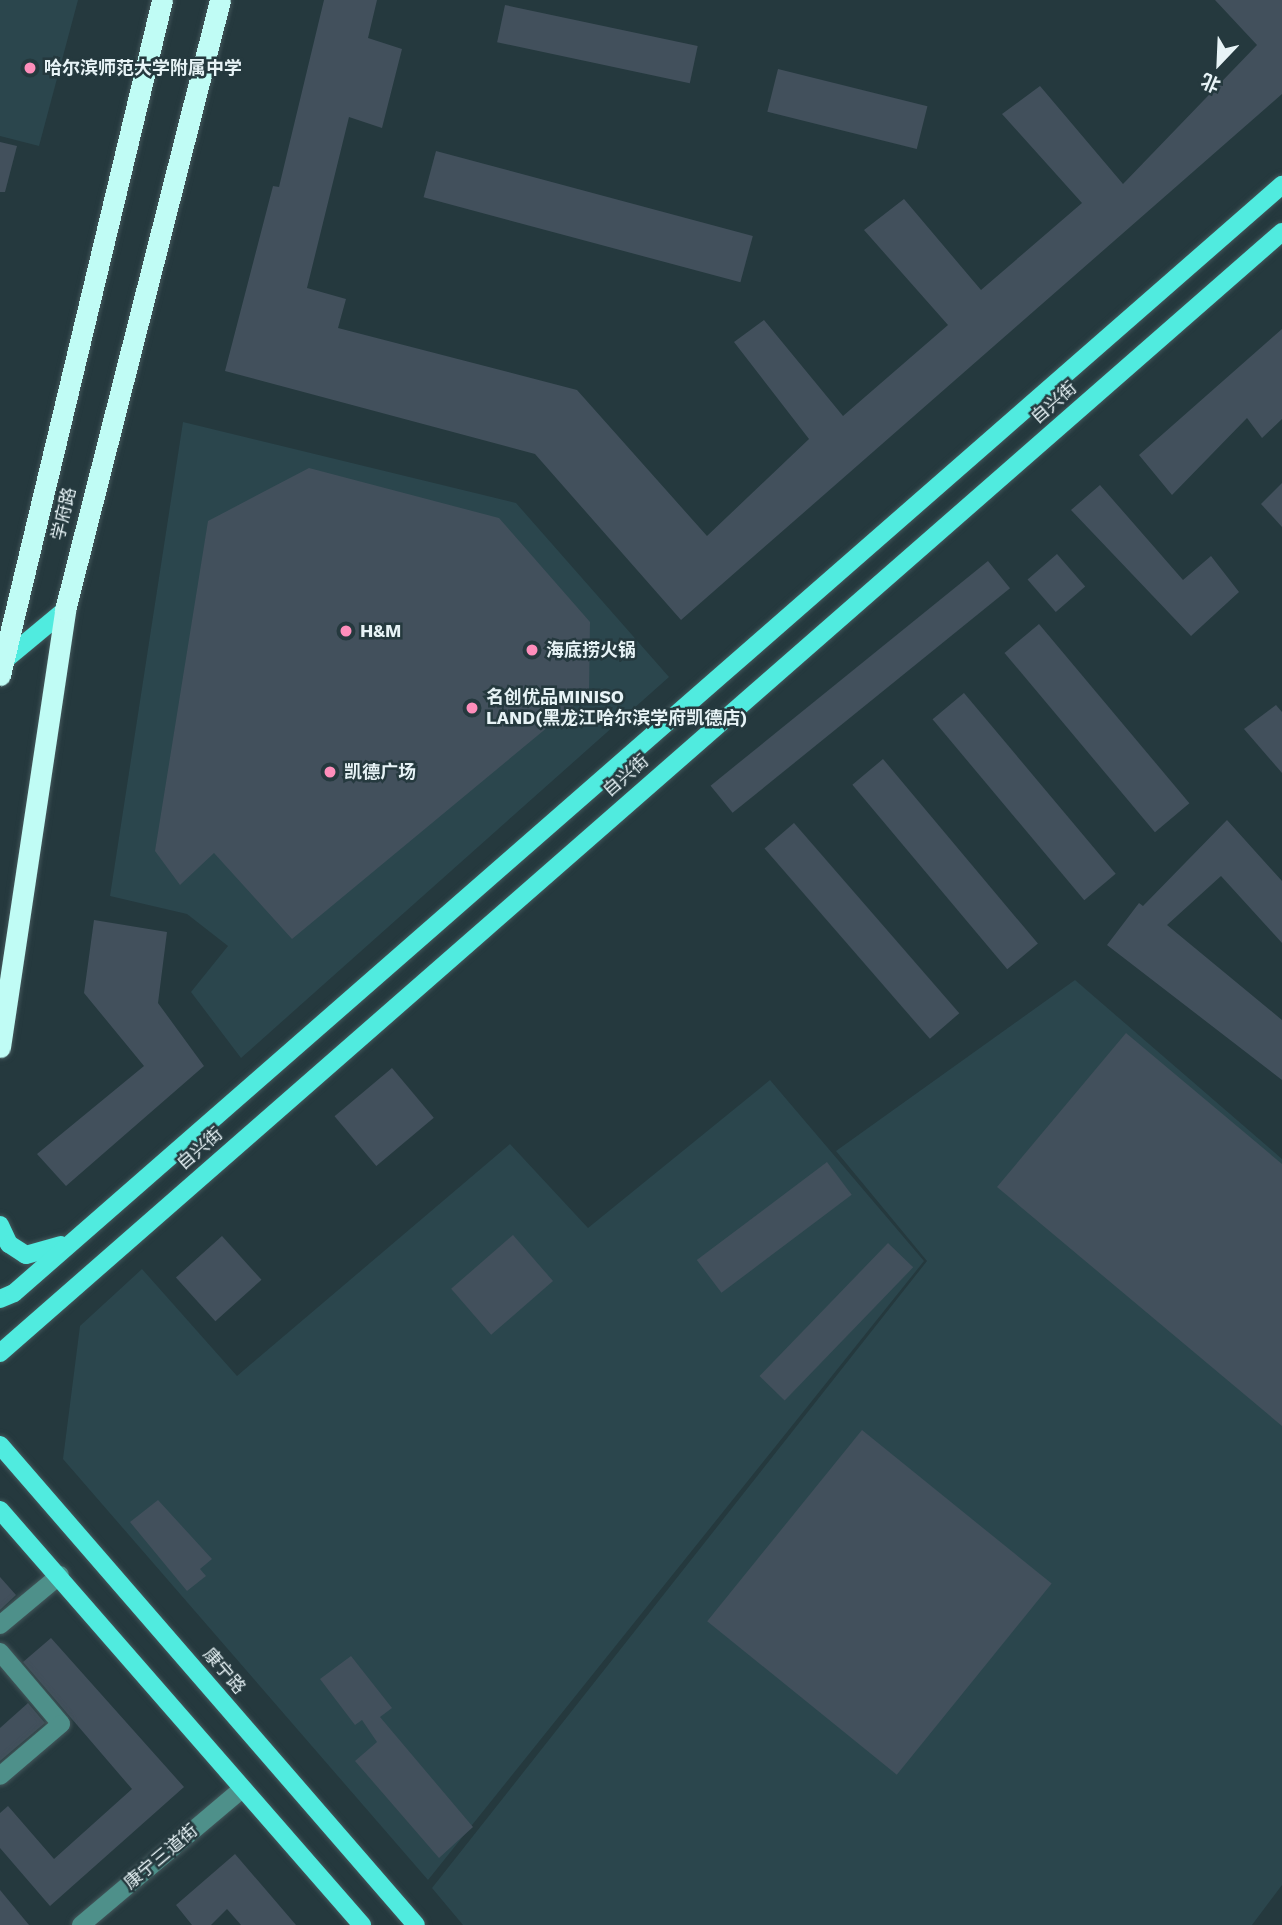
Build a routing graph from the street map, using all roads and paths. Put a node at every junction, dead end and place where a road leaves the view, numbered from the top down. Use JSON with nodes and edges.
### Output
{"nodes":[{"id":1,"x":162,"y":0,"type":"edge"},
{"id":2,"x":220,"y":0,"type":"edge"},
{"id":3,"x":1282,"y":186,"type":"edge"},
{"id":4,"x":1282,"y":232,"type":"edge"},
{"id":5,"x":65,"y":610,"type":"junction"},
{"id":6,"x":6,"y":626,"type":"edge"},
{"id":7,"x":1,"y":667,"type":"edge"},
{"id":8,"x":0,"y":1047,"type":"edge"},
{"id":9,"x":0,"y":1225,"type":"edge"},
{"id":10,"x":85,"y":1231,"type":"junction"},
{"id":11,"x":0,"y":1299,"type":"edge"},
{"id":12,"x":0,"y":1353,"type":"edge"},
{"id":13,"x":0,"y":1445,"type":"edge"},
{"id":14,"x":0,"y":1510,"type":"edge"},
{"id":15,"x":60,"y":1575,"type":"junction"},
{"id":16,"x":0,"y":1625,"type":"edge"},
{"id":17,"x":0,"y":1652,"type":"edge"},
{"id":18,"x":0,"y":1776,"type":"edge"},
{"id":19,"x":242,"y":1789,"type":"junction"},
{"id":20,"x":81,"y":1925,"type":"edge"},
{"id":21,"x":362,"y":1925,"type":"edge"},
{"id":22,"x":416,"y":1925,"type":"edge"}],
"edges":[{"from":1,"to":6,"type":"highway","name":"学府路"},
{"from":2,"to":5,"type":"highway","name":"学府路"},
{"from":3,"to":10,"type":"main road","name":"自兴街"},
{"from":4,"to":12,"type":"main road","name":"自兴街"},
{"from":5,"to":7,"type":"main road"},
{"from":5,"to":8,"type":"highway","name":"学府路"},
{"from":6,"to":7,"type":"highway","name":"学府路"},
{"from":9,"to":10,"type":"main road"},
{"from":10,"to":11,"type":"main road","name":"自兴街"},
{"from":13,"to":22,"type":"main road","name":"康宁路"},
{"from":14,"to":15,"type":"main road"},
{"from":15,"to":16,"type":"street"},
{"from":15,"to":19,"type":"main road"},
{"from":17,"to":18,"type":"street"},
{"from":19,"to":20,"type":"street","name":"康宁三道街"},
{"from":19,"to":21,"type":"main road"}]}
